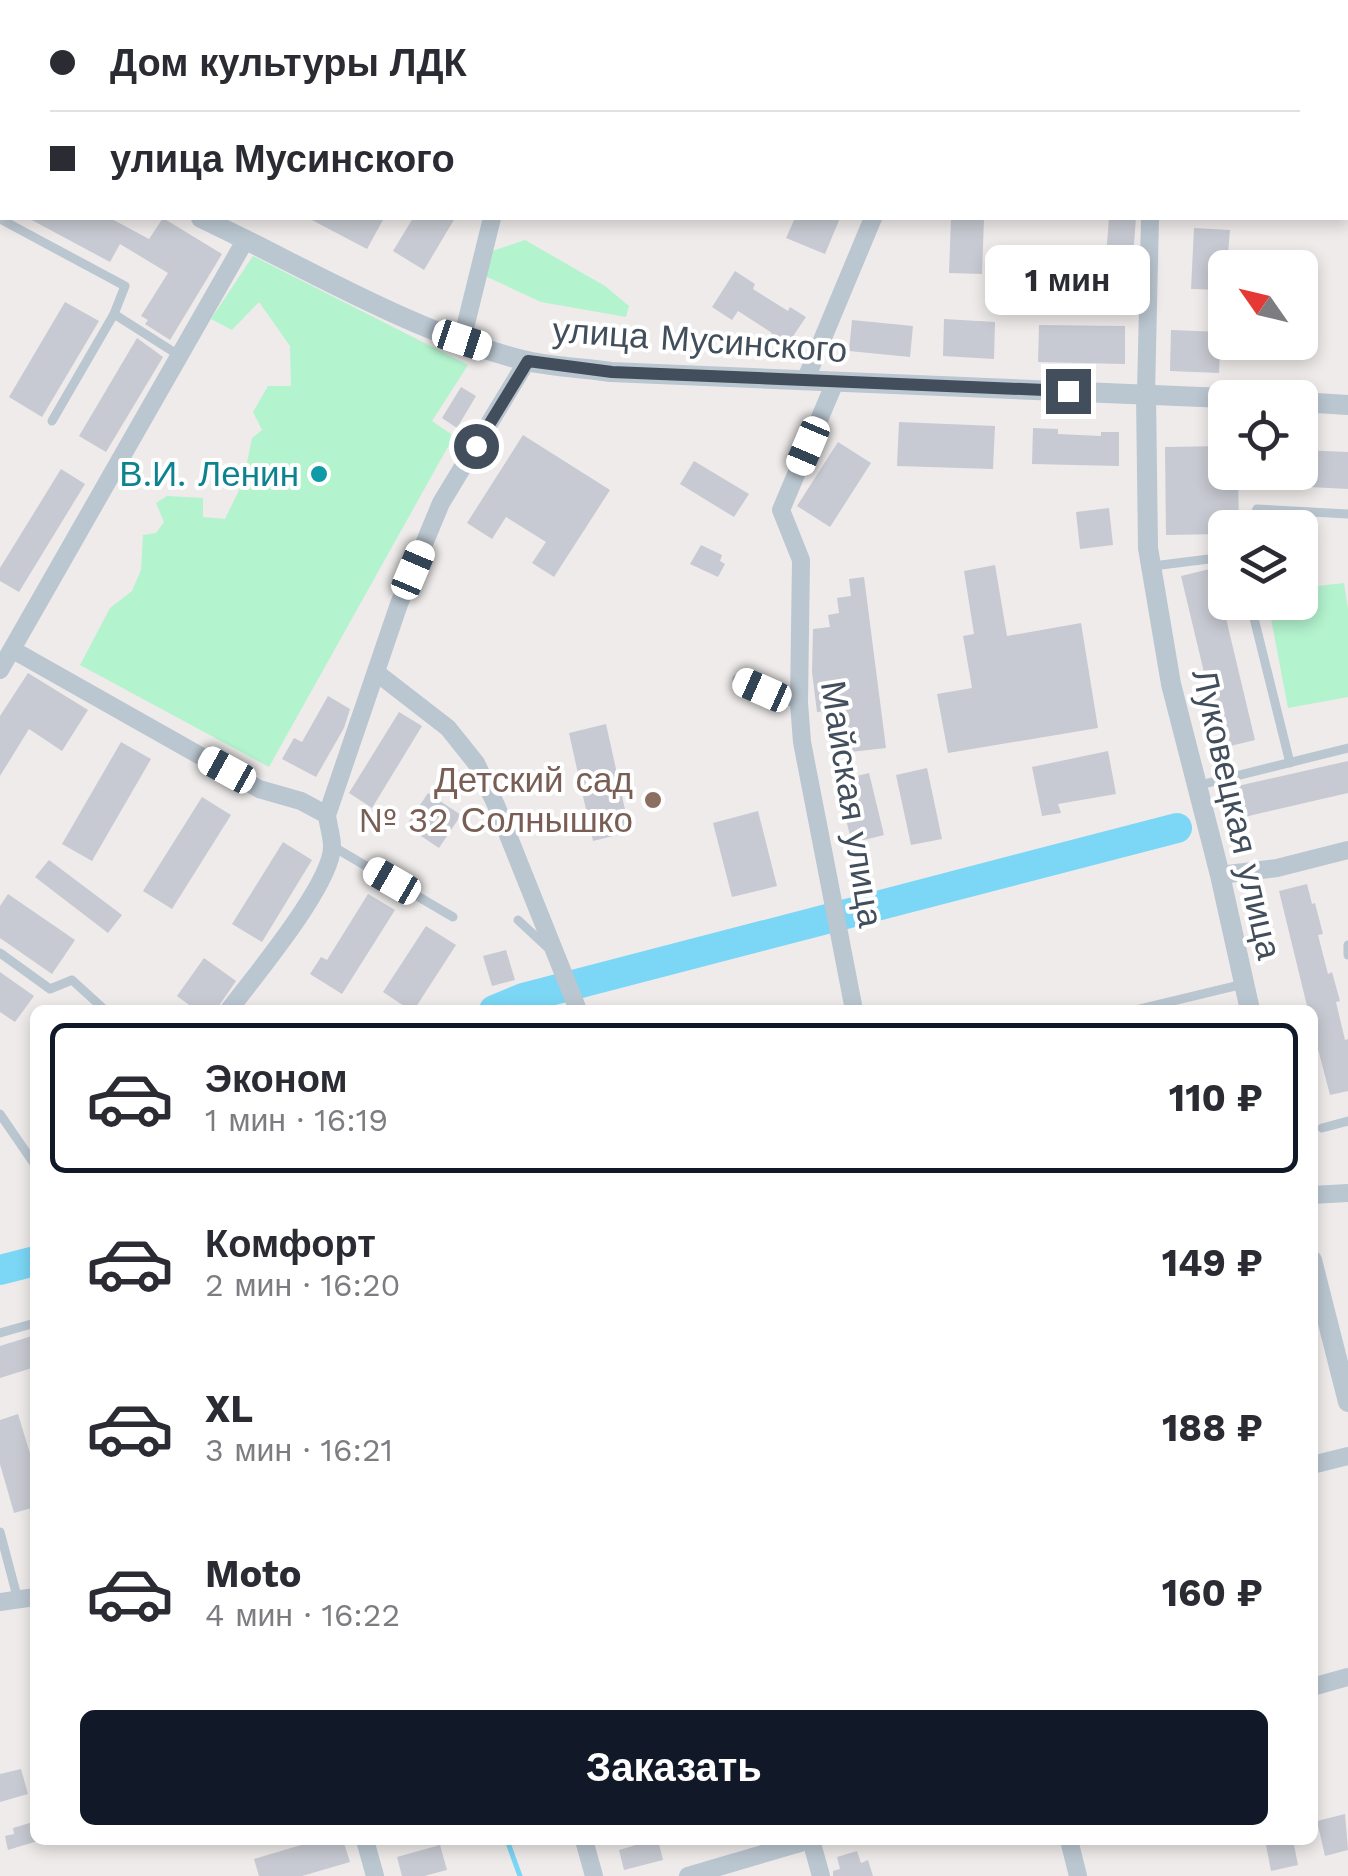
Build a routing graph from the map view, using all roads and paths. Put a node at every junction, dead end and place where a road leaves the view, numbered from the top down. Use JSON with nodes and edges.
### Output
{"nodes":[{"id":1,"x":2,"y":220,"type":"edge"},
{"id":2,"x":205,"y":220,"type":"edge"},
{"id":3,"x":492,"y":220,"type":"edge"},
{"id":4,"x":872,"y":220,"type":"edge"},
{"id":5,"x":1150,"y":220,"type":"edge"},
{"id":6,"x":246,"y":239,"type":"junction"},
{"id":7,"x":114,"y":314,"type":"junction"},
{"id":8,"x":462,"y":340,"type":"junction"},
{"id":9,"x":180,"y":356,"type":"junction"},
{"id":10,"x":528,"y":361,"type":"junction"},
{"id":11,"x":804,"y":381,"type":"junction"},
{"id":12,"x":835,"y":382,"type":"junction"},
{"id":13,"x":1146,"y":394,"type":"junction"},
{"id":14,"x":1208,"y":397,"type":"edge"},
{"id":15,"x":1318,"y":403,"type":"edge"},
{"id":16,"x":1348,"y":405,"type":"edge"},
{"id":17,"x":52,"y":421,"type":"dead end"},
{"id":18,"x":1318,"y":512,"type":"edge"},
{"id":19,"x":1348,"y":514,"type":"edge"},
{"id":20,"x":1208,"y":559,"type":"edge"},
{"id":21,"x":1151,"y":566,"type":"junction"},
{"id":22,"x":1254,"y":620,"type":"edge"},
{"id":23,"x":13,"y":650,"type":"junction"},
{"id":24,"x":0,"y":670,"type":"edge"},
{"id":25,"x":376,"y":673,"type":"junction"},
{"id":26,"x":737,"y":679,"type":"dead end"},
{"id":27,"x":799,"y":703,"type":"junction"},
{"id":28,"x":1348,"y":748,"type":"edge"},
{"id":29,"x":1290,"y":763,"type":"junction"},
{"id":30,"x":1197,"y":786,"type":"junction"},
{"id":31,"x":327,"y":815,"type":"junction"},
{"id":32,"x":332,"y":846,"type":"junction"},
{"id":33,"x":1348,"y":850,"type":"edge"},
{"id":34,"x":1220,"y":876,"type":"junction"},
{"id":35,"x":453,"y":917,"type":"dead end"},
{"id":36,"x":518,"y":920,"type":"dead end"},
{"id":37,"x":1348,"y":945,"type":"edge"},
{"id":38,"x":0,"y":953,"type":"edge"},
{"id":39,"x":556,"y":955,"type":"junction"},
{"id":40,"x":1348,"y":956,"type":"edge"},
{"id":41,"x":1243,"y":984,"type":"junction"},
{"id":42,"x":100,"y":1005,"type":"edge"},
{"id":43,"x":232,"y":1005,"type":"edge"},
{"id":44,"x":576,"y":1005,"type":"edge"},
{"id":45,"x":853,"y":1005,"type":"edge"},
{"id":46,"x":1156,"y":1005,"type":"edge"},
{"id":47,"x":1249,"y":1005,"type":"edge"},
{"id":48,"x":0,"y":1114,"type":"edge"},
{"id":49,"x":1348,"y":1121,"type":"edge"},
{"id":50,"x":1322,"y":1128,"type":"dead end"},
{"id":51,"x":30,"y":1158,"type":"edge"},
{"id":52,"x":1348,"y":1192,"type":"edge"},
{"id":53,"x":1318,"y":1194,"type":"edge"},
{"id":54,"x":1318,"y":1284,"type":"edge"},
{"id":55,"x":30,"y":1324,"type":"edge"},
{"id":56,"x":0,"y":1333,"type":"edge"},
{"id":57,"x":1348,"y":1402,"type":"edge"},
{"id":58,"x":1348,"y":1456,"type":"edge"},
{"id":59,"x":1318,"y":1464,"type":"edge"},
{"id":60,"x":0,"y":1532,"type":"edge"},
{"id":61,"x":18,"y":1599,"type":"edge"},
{"id":62,"x":1348,"y":1676,"type":"edge"},
{"id":63,"x":1318,"y":1684,"type":"edge"},
{"id":64,"x":366,"y":1845,"type":"edge"},
{"id":65,"x":585,"y":1845,"type":"edge"},
{"id":66,"x":793,"y":1845,"type":"edge"},
{"id":67,"x":812,"y":1845,"type":"edge"},
{"id":68,"x":1070,"y":1845,"type":"edge"},
{"id":69,"x":375,"y":1876,"type":"edge"},
{"id":70,"x":594,"y":1876,"type":"edge"},
{"id":71,"x":688,"y":1876,"type":"edge"},
{"id":72,"x":821,"y":1876,"type":"edge"},
{"id":73,"x":1078,"y":1876,"type":"edge"}],
"edges":[{"from":1,"to":7,"type":"lane"},
{"from":2,"to":6,"type":"street","name":"улица Мусинского"},
{"from":3,"to":8,"type":"street"},
{"from":4,"to":11,"type":"street"},
{"from":5,"to":13,"type":"street"},
{"from":6,"to":8,"type":"street","name":"улица Мусинского"},
{"from":6,"to":9,"type":"street"},
{"from":7,"to":9,"type":"lane"},
{"from":7,"to":17,"type":"lane"},
{"from":8,"to":10,"type":"street","name":"улица Мусинского"},
{"from":9,"to":23,"type":"street"},
{"from":10,"to":11,"type":"street","name":"улица Мусинского"},
{"from":10,"to":25,"type":"street"},
{"from":11,"to":12,"type":"street","name":"улица Мусинского"},
{"from":12,"to":13,"type":"street","name":"улица Мусинского"},
{"from":12,"to":27,"type":"street","name":"Майская улица"},
{"from":13,"to":14,"type":"street","name":"улица Мусинского"},
{"from":13,"to":21,"type":"street","name":"Луковецкая улица"},
{"from":15,"to":16,"type":"street"},
{"from":18,"to":19,"type":"lane"},
{"from":20,"to":21,"type":"lane"},
{"from":21,"to":30,"type":"street","name":"Луковецкая улица"},
{"from":22,"to":29,"type":"lane"},
{"from":23,"to":24,"type":"street"},
{"from":23,"to":31,"type":"street"},
{"from":25,"to":31,"type":"street"},
{"from":25,"to":39,"type":"street"},
{"from":26,"to":27,"type":"lane"},
{"from":27,"to":45,"type":"street","name":"Майская улица"},
{"from":28,"to":29,"type":"lane"},
{"from":29,"to":30,"type":"lane"},
{"from":30,"to":34,"type":"street","name":"Луковецкая улица"},
{"from":31,"to":32,"type":"street"},
{"from":32,"to":35,"type":"lane"},
{"from":32,"to":43,"type":"street"},
{"from":33,"to":34,"type":"street"},
{"from":34,"to":41,"type":"street","name":"Луковецкая улица"},
{"from":36,"to":39,"type":"lane"},
{"from":37,"to":40,"type":"lane"},
{"from":38,"to":42,"type":"lane"},
{"from":39,"to":44,"type":"street"},
{"from":41,"to":46,"type":"lane"},
{"from":41,"to":47,"type":"street","name":"Луковецкая улица"},
{"from":48,"to":51,"type":"lane"},
{"from":49,"to":50,"type":"lane"},
{"from":52,"to":53,"type":"street"},
{"from":54,"to":57,"type":"street"},
{"from":55,"to":56,"type":"lane"},
{"from":58,"to":59,"type":"street"},
{"from":60,"to":61,"type":"lane"},
{"from":62,"to":63,"type":"street"},
{"from":64,"to":69,"type":"street"},
{"from":65,"to":70,"type":"street"},
{"from":66,"to":71,"type":"street"},
{"from":67,"to":72,"type":"street"},
{"from":68,"to":73,"type":"street"}]}
